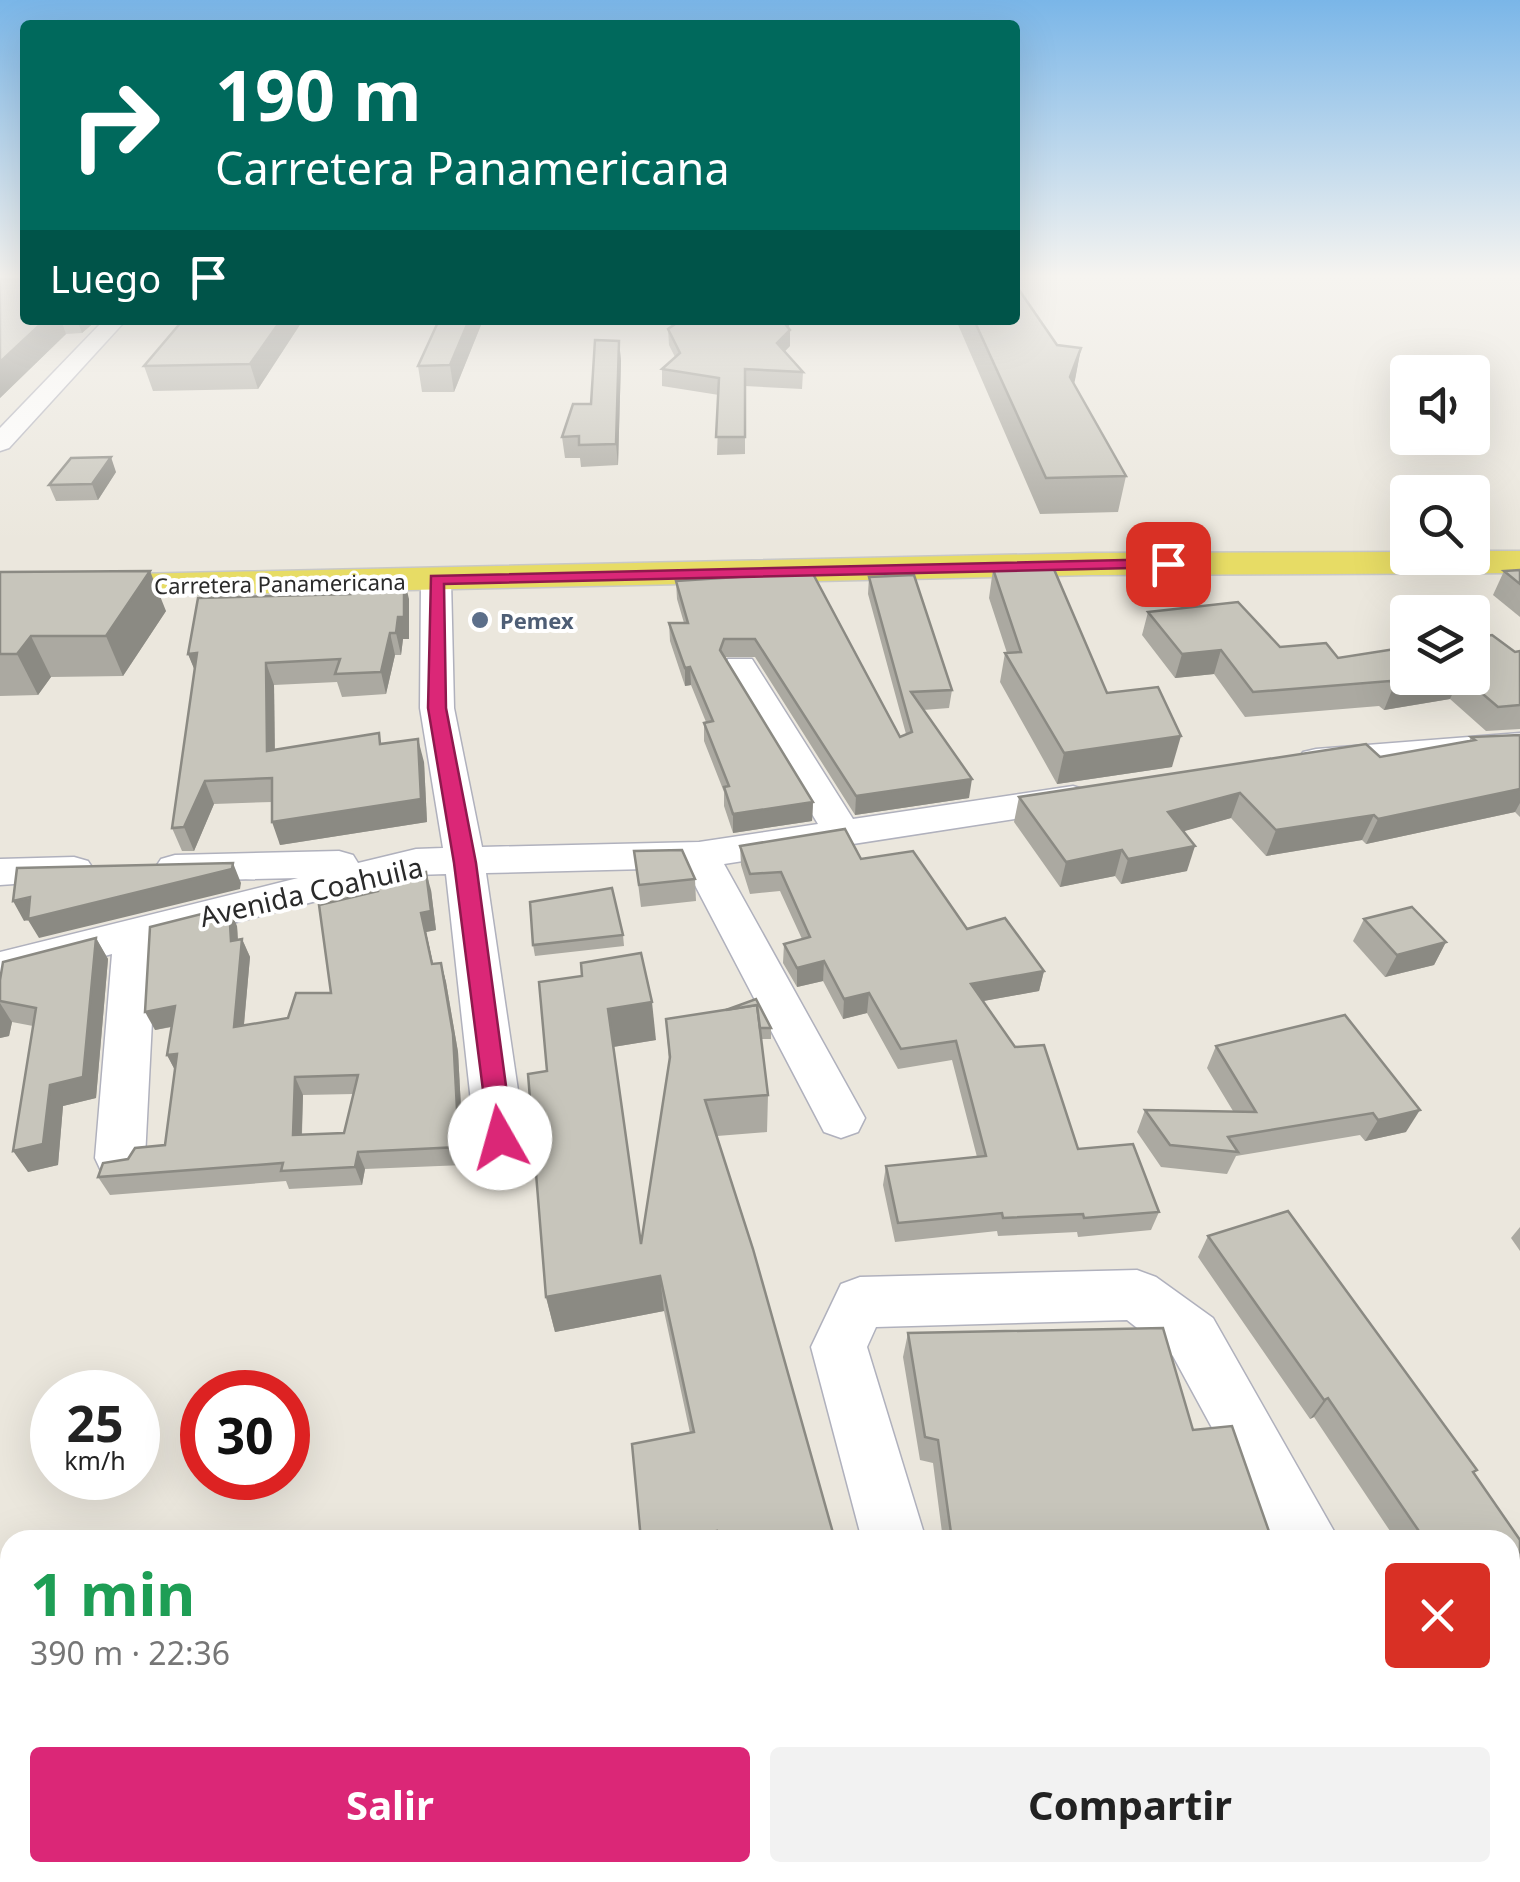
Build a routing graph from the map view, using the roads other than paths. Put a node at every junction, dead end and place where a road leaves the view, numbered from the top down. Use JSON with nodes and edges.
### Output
{"nodes":[{"id":1,"x":72,"y":367,"type":"edge"},
{"id":2,"x":0,"y":443,"type":"edge"},
{"id":3,"x":1520,"y":532,"type":"edge"},
{"id":4,"x":1490,"y":533,"type":"edge"},
{"id":5,"x":1390,"y":536,"type":"edge"},
{"id":6,"x":1520,"y":562,"type":"edge"},
{"id":7,"x":0,"y":564,"type":"edge"},
{"id":8,"x":436,"y":580,"type":"junction"},
{"id":9,"x":0,"y":588,"type":"edge"},
{"id":10,"x":740,"y":666,"type":"dead end"},
{"id":11,"x":1520,"y":744,"type":"edge"},
{"id":12,"x":1276,"y":766,"type":"edge"},
{"id":13,"x":1108,"y":792,"type":"edge"},
{"id":14,"x":843,"y":834,"type":"junction"},
{"id":15,"x":699,"y":855,"type":"junction"},
{"id":16,"x":416,"y":862,"type":"junction"},
{"id":17,"x":465,"y":863,"type":"junction"},
{"id":18,"x":0,"y":872,"type":"edge"},
{"id":19,"x":135,"y":933,"type":"junction"},
{"id":20,"x":0,"y":968,"type":"edge"},
{"id":21,"x":841,"y":1118,"type":"dead end"},
{"id":22,"x":500,"y":1138,"type":"dead end"},
{"id":23,"x":120,"y":1158,"type":"edge"},
{"id":24,"x":891,"y":1530,"type":"edge"},
{"id":25,"x":1301,"y":1530,"type":"edge"}],
"edges":[{"from":1,"to":2,"type":"street"},
{"from":3,"to":4,"type":"main road"},
{"from":5,"to":7,"type":"main road","name":"Carretera Panamericana"},
{"from":6,"to":8,"type":"main road","name":"Carretera Panamericana"},
{"from":8,"to":9,"type":"main road","name":"Carretera Panamericana"},
{"from":8,"to":17,"type":"street"},
{"from":10,"to":14,"type":"street"},
{"from":11,"to":12,"type":"street"},
{"from":13,"to":14,"type":"street","name":"Avenida Coahuila"},
{"from":14,"to":15,"type":"street","name":"Avenida Coahuila"},
{"from":15,"to":17,"type":"street","name":"Avenida Coahuila"},
{"from":15,"to":21,"type":"street"},
{"from":16,"to":17,"type":"street","name":"Avenida Coahuila"},
{"from":16,"to":18,"type":"street"},
{"from":16,"to":19,"type":"street","name":"Avenida Coahuila"},
{"from":17,"to":22,"type":"street"},
{"from":19,"to":20,"type":"street","name":"Avenida Coahuila"},
{"from":19,"to":23,"type":"street"},
{"from":24,"to":25,"type":"street"}]}
